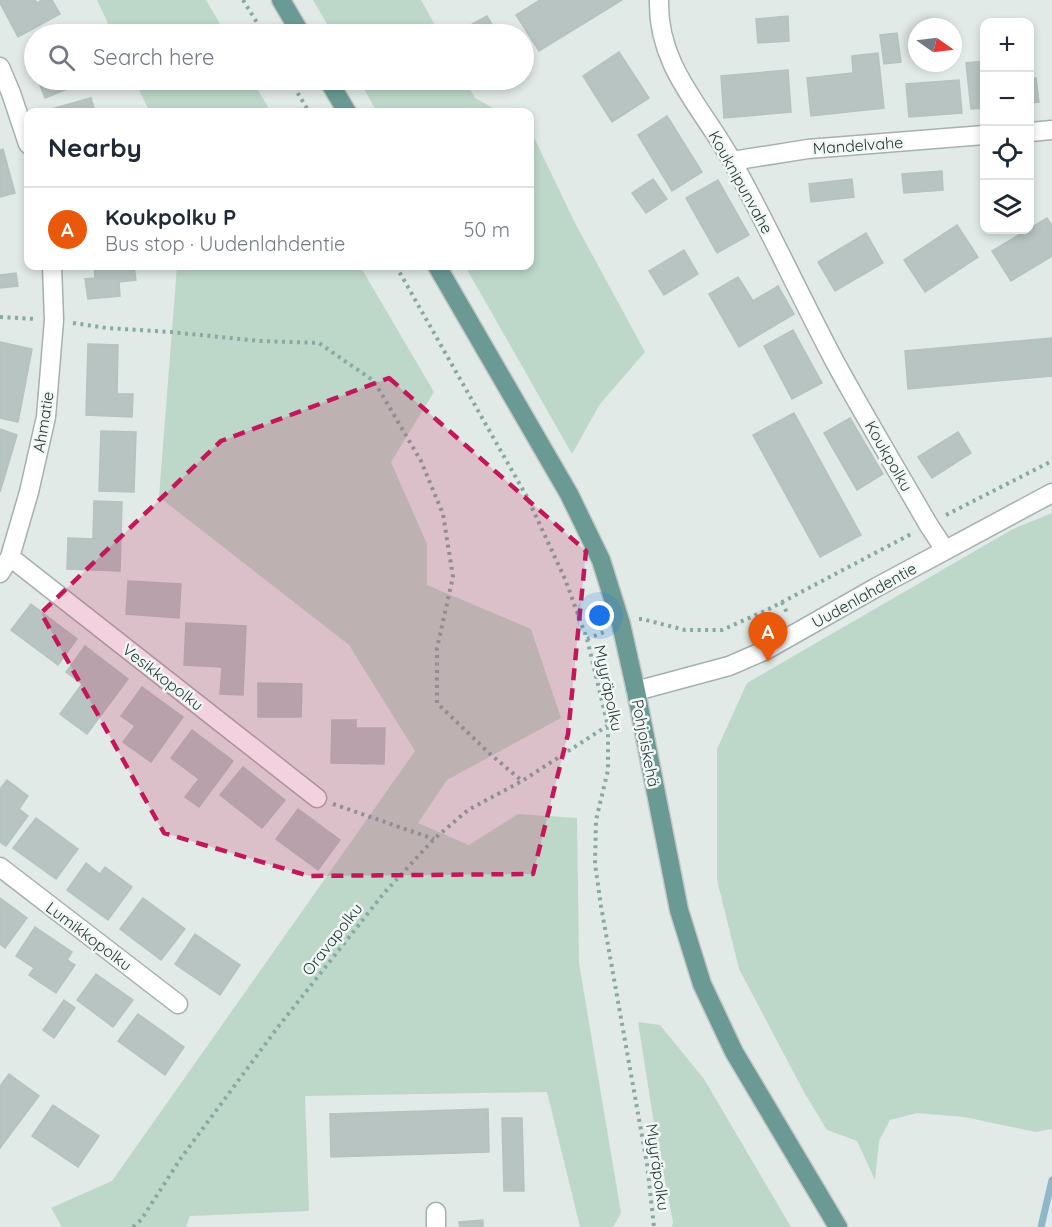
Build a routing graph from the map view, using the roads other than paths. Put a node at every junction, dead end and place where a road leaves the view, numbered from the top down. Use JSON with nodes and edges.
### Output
{"nodes":[{"id":1,"x":281,"y":0,"type":"edge"},
{"id":2,"x":659,"y":0,"type":"edge"},
{"id":3,"x":295,"y":24,"type":"edge"},
{"id":4,"x":0,"y":68,"type":"edge"},
{"id":5,"x":334,"y":90,"type":"edge"},
{"id":6,"x":345,"y":108,"type":"edge"},
{"id":7,"x":1052,"y":130,"type":"edge"},
{"id":8,"x":24,"y":132,"type":"edge"},
{"id":9,"x":1034,"y":132,"type":"edge"},
{"id":10,"x":980,"y":135,"type":"edge"},
{"id":11,"x":732,"y":161,"type":"junction"},
{"id":12,"x":52,"y":270,"type":"edge"},
{"id":13,"x":439,"y":270,"type":"edge"},
{"id":14,"x":836,"y":362,"type":"joint"},
{"id":15,"x":1052,"y":493,"type":"edge"},
{"id":16,"x":945,"y":550,"type":"junction"},
{"id":17,"x":10,"y":556,"type":"junction"},
{"id":18,"x":0,"y":573,"type":"edge"},
{"id":19,"x":636,"y":691,"type":"junction"},
{"id":20,"x":317,"y":798,"type":"road end"},
{"id":21,"x":0,"y":867,"type":"edge"},
{"id":22,"x":178,"y":1004,"type":"dead end"},
{"id":23,"x":838,"y":1227,"type":"edge"}],
"edges":[{"from":1,"to":3,"type":"main road"},
{"from":2,"to":11,"type":"street","name":"Kouknipunvahe"},
{"from":4,"to":8,"type":"street"},
{"from":5,"to":6,"type":"main road"},
{"from":7,"to":9,"type":"street"},
{"from":10,"to":11,"type":"street","name":"Mandelvahe"},
{"from":11,"to":14,"type":"street","name":"Kouknipunvahe"},
{"from":12,"to":17,"type":"street","name":"Ahmatie"},
{"from":13,"to":19,"type":"main road","name":"Pohjoiskehä"},
{"from":14,"to":16,"type":"street","name":"Koukpolku"},
{"from":15,"to":16,"type":"street","name":"Uudenlahdentie"},
{"from":16,"to":19,"type":"street","name":"Uudenlahdentie"},
{"from":17,"to":18,"type":"street","name":"Ahmatie"},
{"from":17,"to":20,"type":"street","name":"Vesikkopolku"},
{"from":19,"to":23,"type":"main road","name":"Pohjoiskehä"},
{"from":21,"to":22,"type":"street","name":"Lumikkopolku"}]}
